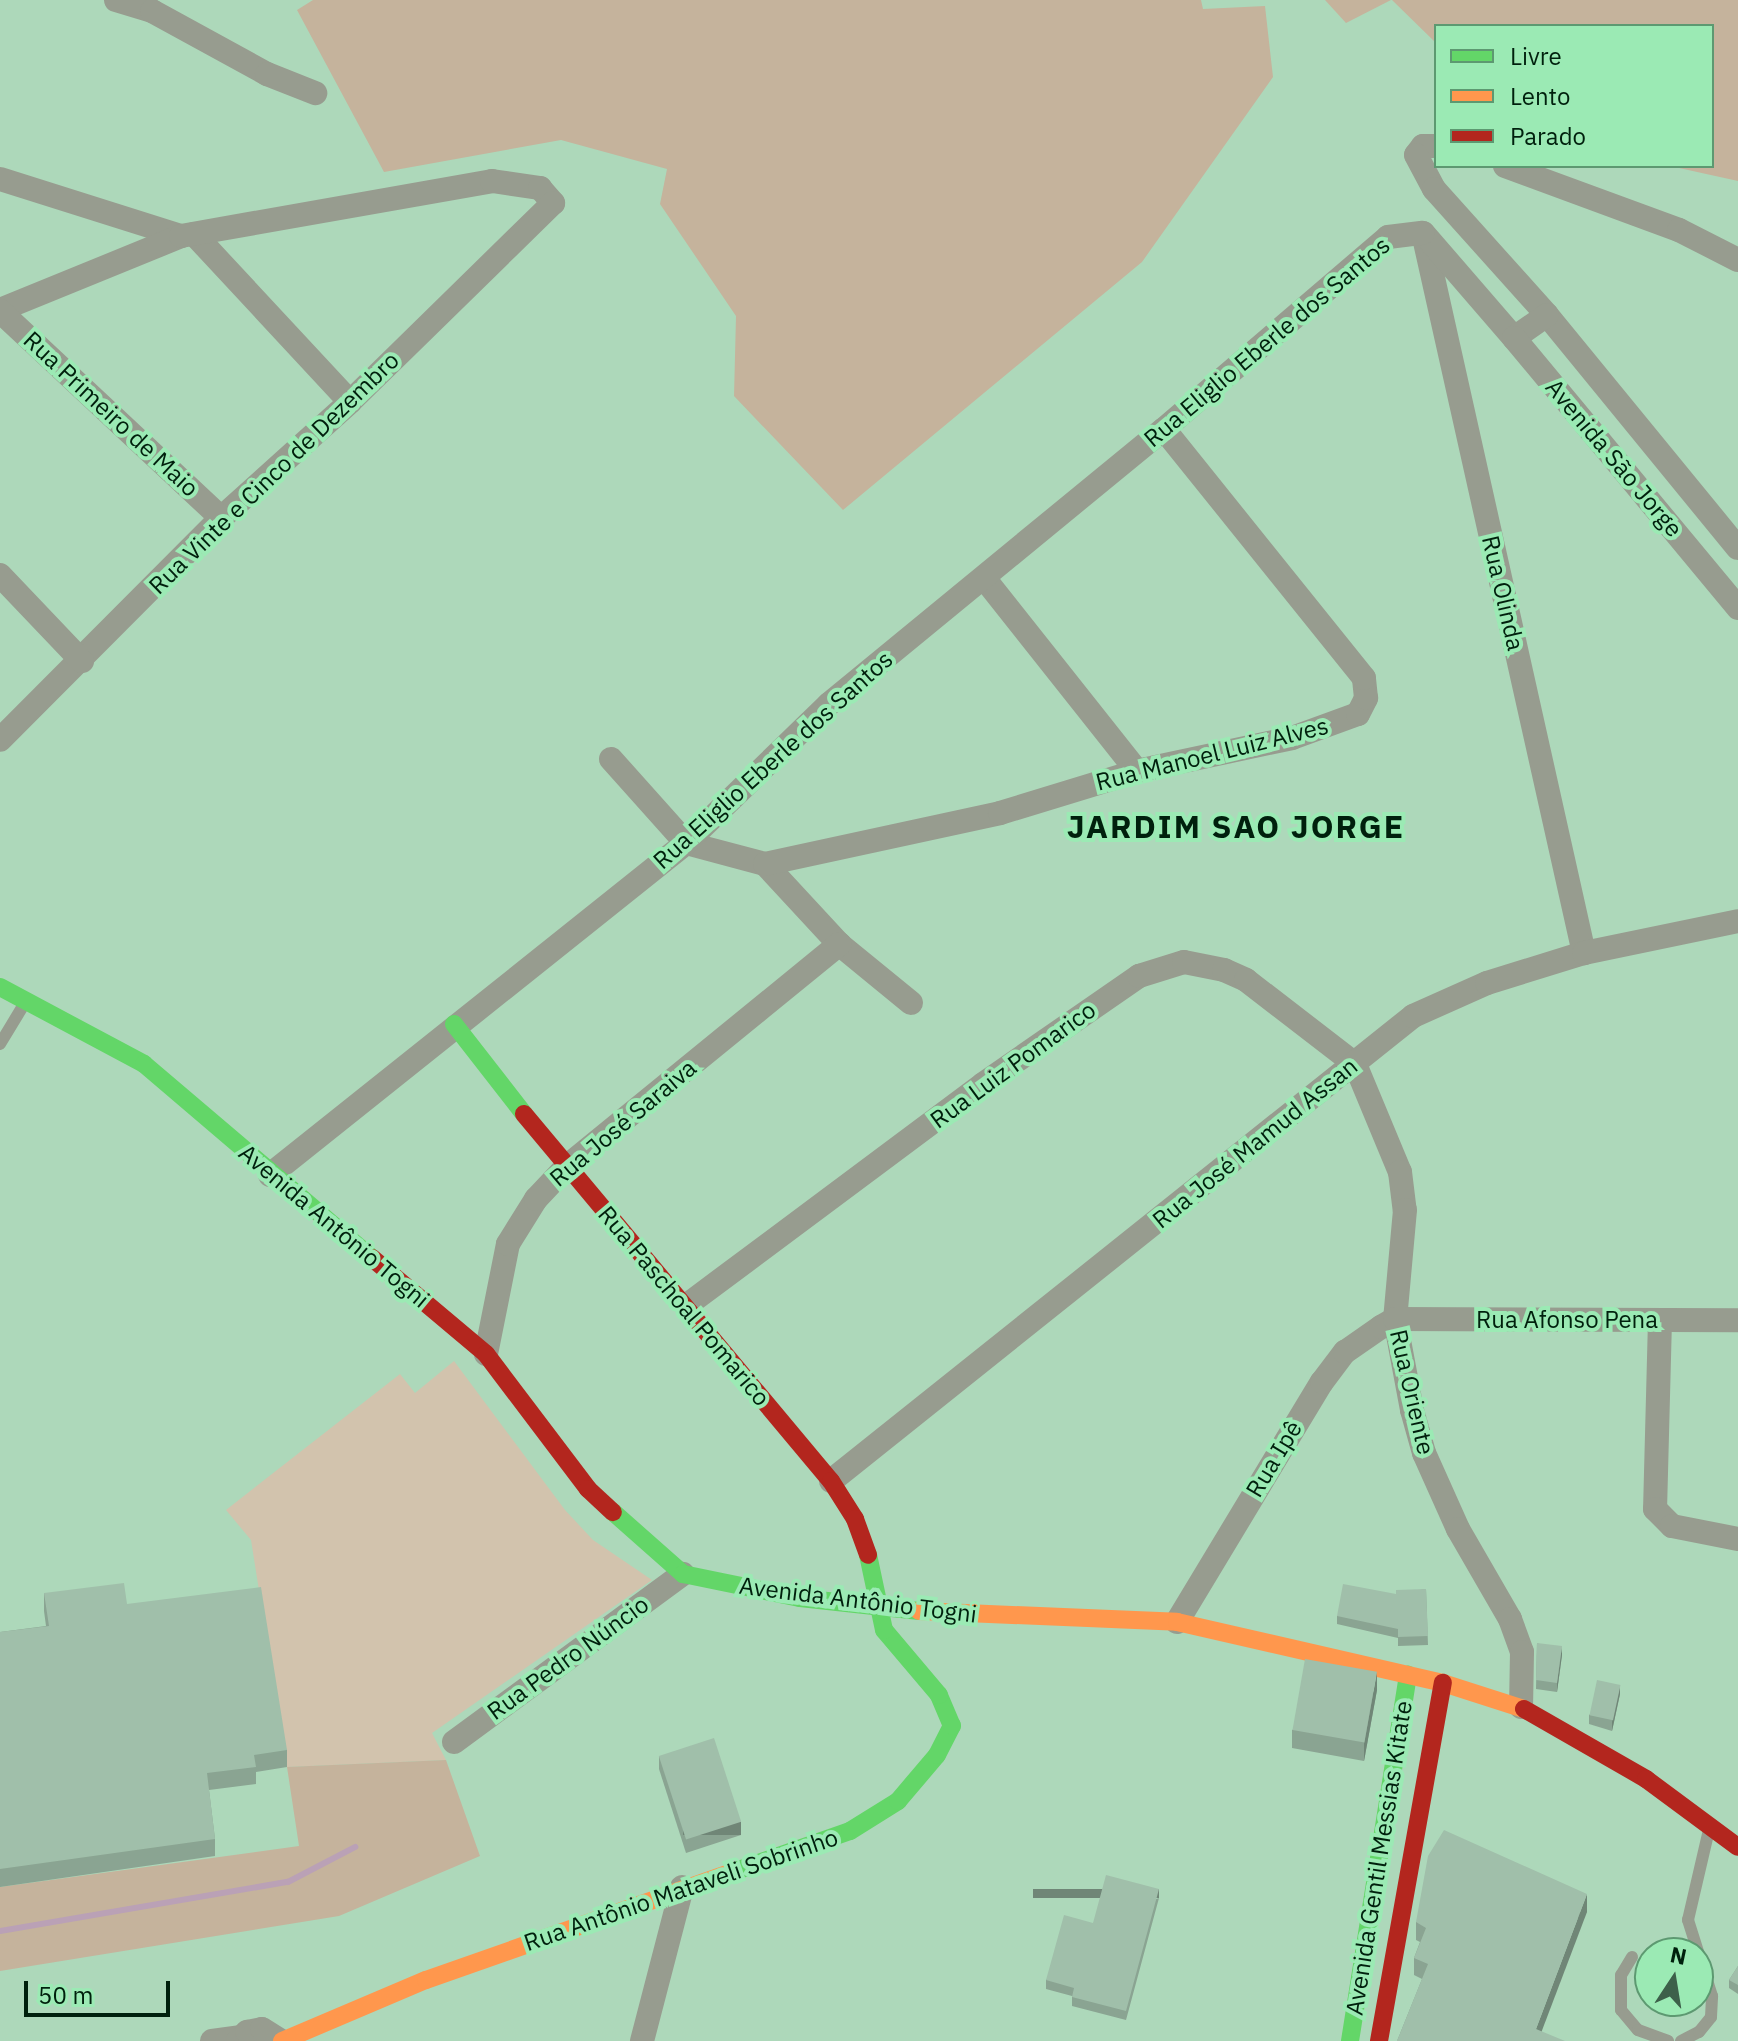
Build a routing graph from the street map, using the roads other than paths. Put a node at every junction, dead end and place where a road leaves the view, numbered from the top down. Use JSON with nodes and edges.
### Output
{"nodes":[{"id":1,"x":116,"y":0,"type":"edge"},
{"id":2,"x":315,"y":93,"type":"dead end"},
{"id":3,"x":1434,"y":146,"type":"edge"},
{"id":4,"x":1510,"y":168,"type":"edge"},
{"id":5,"x":0,"y":179,"type":"edge"},
{"id":6,"x":1423,"y":233,"type":"junction"},
{"id":7,"x":188,"y":235,"type":"junction"},
{"id":8,"x":1738,"y":260,"type":"edge"},
{"id":9,"x":0,"y":310,"type":"edge"},
{"id":10,"x":1547,"y":315,"type":"junction"},
{"id":11,"x":1514,"y":338,"type":"junction"},
{"id":12,"x":350,"y":402,"type":"junction"},
{"id":13,"x":1164,"y":429,"type":"junction"},
{"id":14,"x":221,"y":518,"type":"junction"},
{"id":15,"x":1738,"y":548,"type":"edge"},
{"id":16,"x":0,"y":575,"type":"edge"},
{"id":17,"x":984,"y":578,"type":"junction"},
{"id":18,"x":1738,"y":608,"type":"edge"},
{"id":19,"x":82,"y":661,"type":"junction"},
{"id":20,"x":0,"y":740,"type":"edge"},
{"id":21,"x":611,"y":759,"type":"dead end"},
{"id":22,"x":1137,"y":771,"type":"junction"},
{"id":23,"x":686,"y":843,"type":"junction"},
{"id":24,"x":765,"y":864,"type":"junction"},
{"id":25,"x":1738,"y":921,"type":"edge"},
{"id":26,"x":839,"y":944,"type":"junction"},
{"id":27,"x":1584,"y":953,"type":"junction"},
{"id":28,"x":0,"y":987,"type":"edge"},
{"id":29,"x":28,"y":998,"type":"junction"},
{"id":30,"x":911,"y":1003,"type":"dead end"},
{"id":31,"x":454,"y":1024,"type":"junction"},
{"id":32,"x":0,"y":1044,"type":"edge"},
{"id":33,"x":1355,"y":1064,"type":"junction"},
{"id":34,"x":566,"y":1167,"type":"junction"},
{"id":35,"x":270,"y":1175,"type":"junction"},
{"id":36,"x":687,"y":1305,"type":"junction"},
{"id":37,"x":1395,"y":1319,"type":"junction"},
{"id":38,"x":1660,"y":1320,"type":"junction"},
{"id":39,"x":1738,"y":1320,"type":"edge"},
{"id":40,"x":486,"y":1354,"type":"junction"},
{"id":41,"x":831,"y":1481,"type":"junction"},
{"id":42,"x":1738,"y":1539,"type":"edge"},
{"id":43,"x":683,"y":1574,"type":"junction"},
{"id":44,"x":876,"y":1606,"type":"junction"},
{"id":45,"x":1177,"y":1622,"type":"junction"},
{"id":46,"x":1408,"y":1675,"type":"junction"},
{"id":47,"x":1443,"y":1683,"type":"junction"},
{"id":48,"x":1521,"y":1707,"type":"junction"},
{"id":49,"x":454,"y":1742,"type":"dead end"},
{"id":50,"x":1711,"y":1823,"type":"junction"},
{"id":51,"x":1738,"y":1847,"type":"edge"},
{"id":52,"x":682,"y":1887,"type":"junction"},
{"id":53,"x":1366,"y":1928,"type":"junction"},
{"id":54,"x":1397,"y":1935,"type":"junction"},
{"id":55,"x":1632,"y":1957,"type":"dead end"},
{"id":56,"x":310,"y":2034,"type":"edge"},
{"id":57,"x":239,"y":2039,"type":"edge"},
{"id":58,"x":212,"y":2041,"type":"edge"},
{"id":59,"x":281,"y":2041,"type":"edge"},
{"id":60,"x":642,"y":2041,"type":"edge"},
{"id":61,"x":1350,"y":2041,"type":"edge"},
{"id":62,"x":1379,"y":2041,"type":"edge"},
{"id":63,"x":1668,"y":2041,"type":"edge"},
{"id":64,"x":1681,"y":2041,"type":"edge"}],
"edges":[{"from":1,"to":2,"type":"street"},
{"from":3,"to":10,"type":"street","name":"Avenida São Jorge"},
{"from":4,"to":8,"type":"street"},
{"from":5,"to":7,"type":"street"},
{"from":6,"to":11,"type":"street","name":"Avenida São Jorge"},
{"from":6,"to":13,"type":"street","name":"Rua Eliglio Eberle dos Santos"},
{"from":6,"to":27,"type":"street","name":"Rua Olinda"},
{"from":7,"to":9,"type":"street"},
{"from":7,"to":12,"type":"street"},
{"from":7,"to":12,"type":"street","name":"Rua Vinte e Cinco de Dezembro"},
{"from":9,"to":14,"type":"street","name":"Rua Primeiro de Maio"},
{"from":10,"to":11,"type":"street"},
{"from":10,"to":15,"type":"street","name":"Avenida São Jorge"},
{"from":11,"to":18,"type":"street","name":"Avenida São Jorge"},
{"from":12,"to":14,"type":"street","name":"Rua Vinte e Cinco de Dezembro"},
{"from":13,"to":17,"type":"street","name":"Rua Eliglio Eberle dos Santos"},
{"from":13,"to":22,"type":"street","name":"Rua Manoel Luiz Alves"},
{"from":14,"to":19,"type":"street","name":"Rua Vinte e Cinco de Dezembro"},
{"from":16,"to":19,"type":"street"},
{"from":17,"to":22,"type":"street"},
{"from":17,"to":23,"type":"street","name":"Rua Eliglio Eberle dos Santos"},
{"from":19,"to":20,"type":"street","name":"Rua Vinte e Cinco de Dezembro"},
{"from":21,"to":23,"type":"street"},
{"from":22,"to":24,"type":"street","name":"Rua Manoel Luiz Alves"},
{"from":23,"to":24,"type":"street"},
{"from":23,"to":31,"type":"street","name":"Rua Eliglio Eberle dos Santos"},
{"from":24,"to":26,"type":"street"},
{"from":25,"to":27,"type":"street","name":"Rua José Mamud Assan"},
{"from":26,"to":30,"type":"street"},
{"from":26,"to":34,"type":"street","name":"Rua José Saraiva"},
{"from":27,"to":33,"type":"street","name":"Rua José Mamud Assan"},
{"from":28,"to":29,"type":"street","name":"Avenida Antônio Togni"},
{"from":29,"to":32,"type":"lane"},
{"from":29,"to":35,"type":"street","name":"Avenida Antônio Togni"},
{"from":31,"to":34,"type":"street","name":"Rua Paschoal Pomarico"},
{"from":31,"to":35,"type":"street","name":"Rua Eliglio Eberle dos Santos"},
{"from":33,"to":36,"type":"street","name":"Rua Luiz Pomarico"},
{"from":33,"to":37,"type":"street","name":"Rua Oriente"},
{"from":33,"to":41,"type":"street","name":"Rua José Mamud Assan"},
{"from":34,"to":36,"type":"street","name":"Rua Paschoal Pomarico"},
{"from":34,"to":40,"type":"street","name":"Rua José Saraiva"},
{"from":35,"to":40,"type":"street","name":"Avenida Antônio Togni"},
{"from":36,"to":41,"type":"street","name":"Rua Paschoal Pomarico"},
{"from":37,"to":38,"type":"street","name":"Rua Afonso Pena"},
{"from":37,"to":45,"type":"street","name":"Rua Ipê"},
{"from":37,"to":48,"type":"street","name":"Rua Oriente"},
{"from":38,"to":39,"type":"street","name":"Rua Afonso Pena"},
{"from":38,"to":42,"type":"street"},
{"from":40,"to":43,"type":"street","name":"Avenida Antônio Togni"},
{"from":41,"to":44,"type":"street","name":"Rua Paschoal Pomarico"},
{"from":43,"to":44,"type":"street","name":"Avenida Antônio Togni"},
{"from":43,"to":49,"type":"street","name":"Rua Pedro Núncio"},
{"from":44,"to":45,"type":"street","name":"Avenida Antônio Togni"},
{"from":44,"to":52,"type":"street","name":"Rua Antônio Mataveli Sobrinho"},
{"from":45,"to":46,"type":"street","name":"Avenida Antônio Togni"},
{"from":46,"to":47,"type":"street","name":"Avenida Antônio Togni"},
{"from":46,"to":53,"type":"street","name":"Avenida Gentil Messias Kitate"},
{"from":47,"to":48,"type":"street","name":"Avenida Antônio Togni"},
{"from":47,"to":54,"type":"street","name":"Avenida Gentil Messias Kitate"},
{"from":48,"to":50,"type":"street","name":"Avenida Antônio Togni"},
{"from":50,"to":51,"type":"street","name":"Avenida Antônio Togni"},
{"from":50,"to":64,"type":"lane"},
{"from":52,"to":56,"type":"street","name":"Rua Antônio Mataveli Sobrinho"},
{"from":52,"to":60,"type":"street"},
{"from":53,"to":54,"type":"street"},
{"from":53,"to":61,"type":"street","name":"Avenida Gentil Messias Kitate"},
{"from":54,"to":62,"type":"street","name":"Avenida Gentil Messias Kitate"},
{"from":55,"to":63,"type":"lane"},
{"from":56,"to":59,"type":"street","name":"Rua Antônio Mataveli Sobrinho"},
{"from":57,"to":58,"type":"street"},
{"from":57,"to":59,"type":"street"}]}
